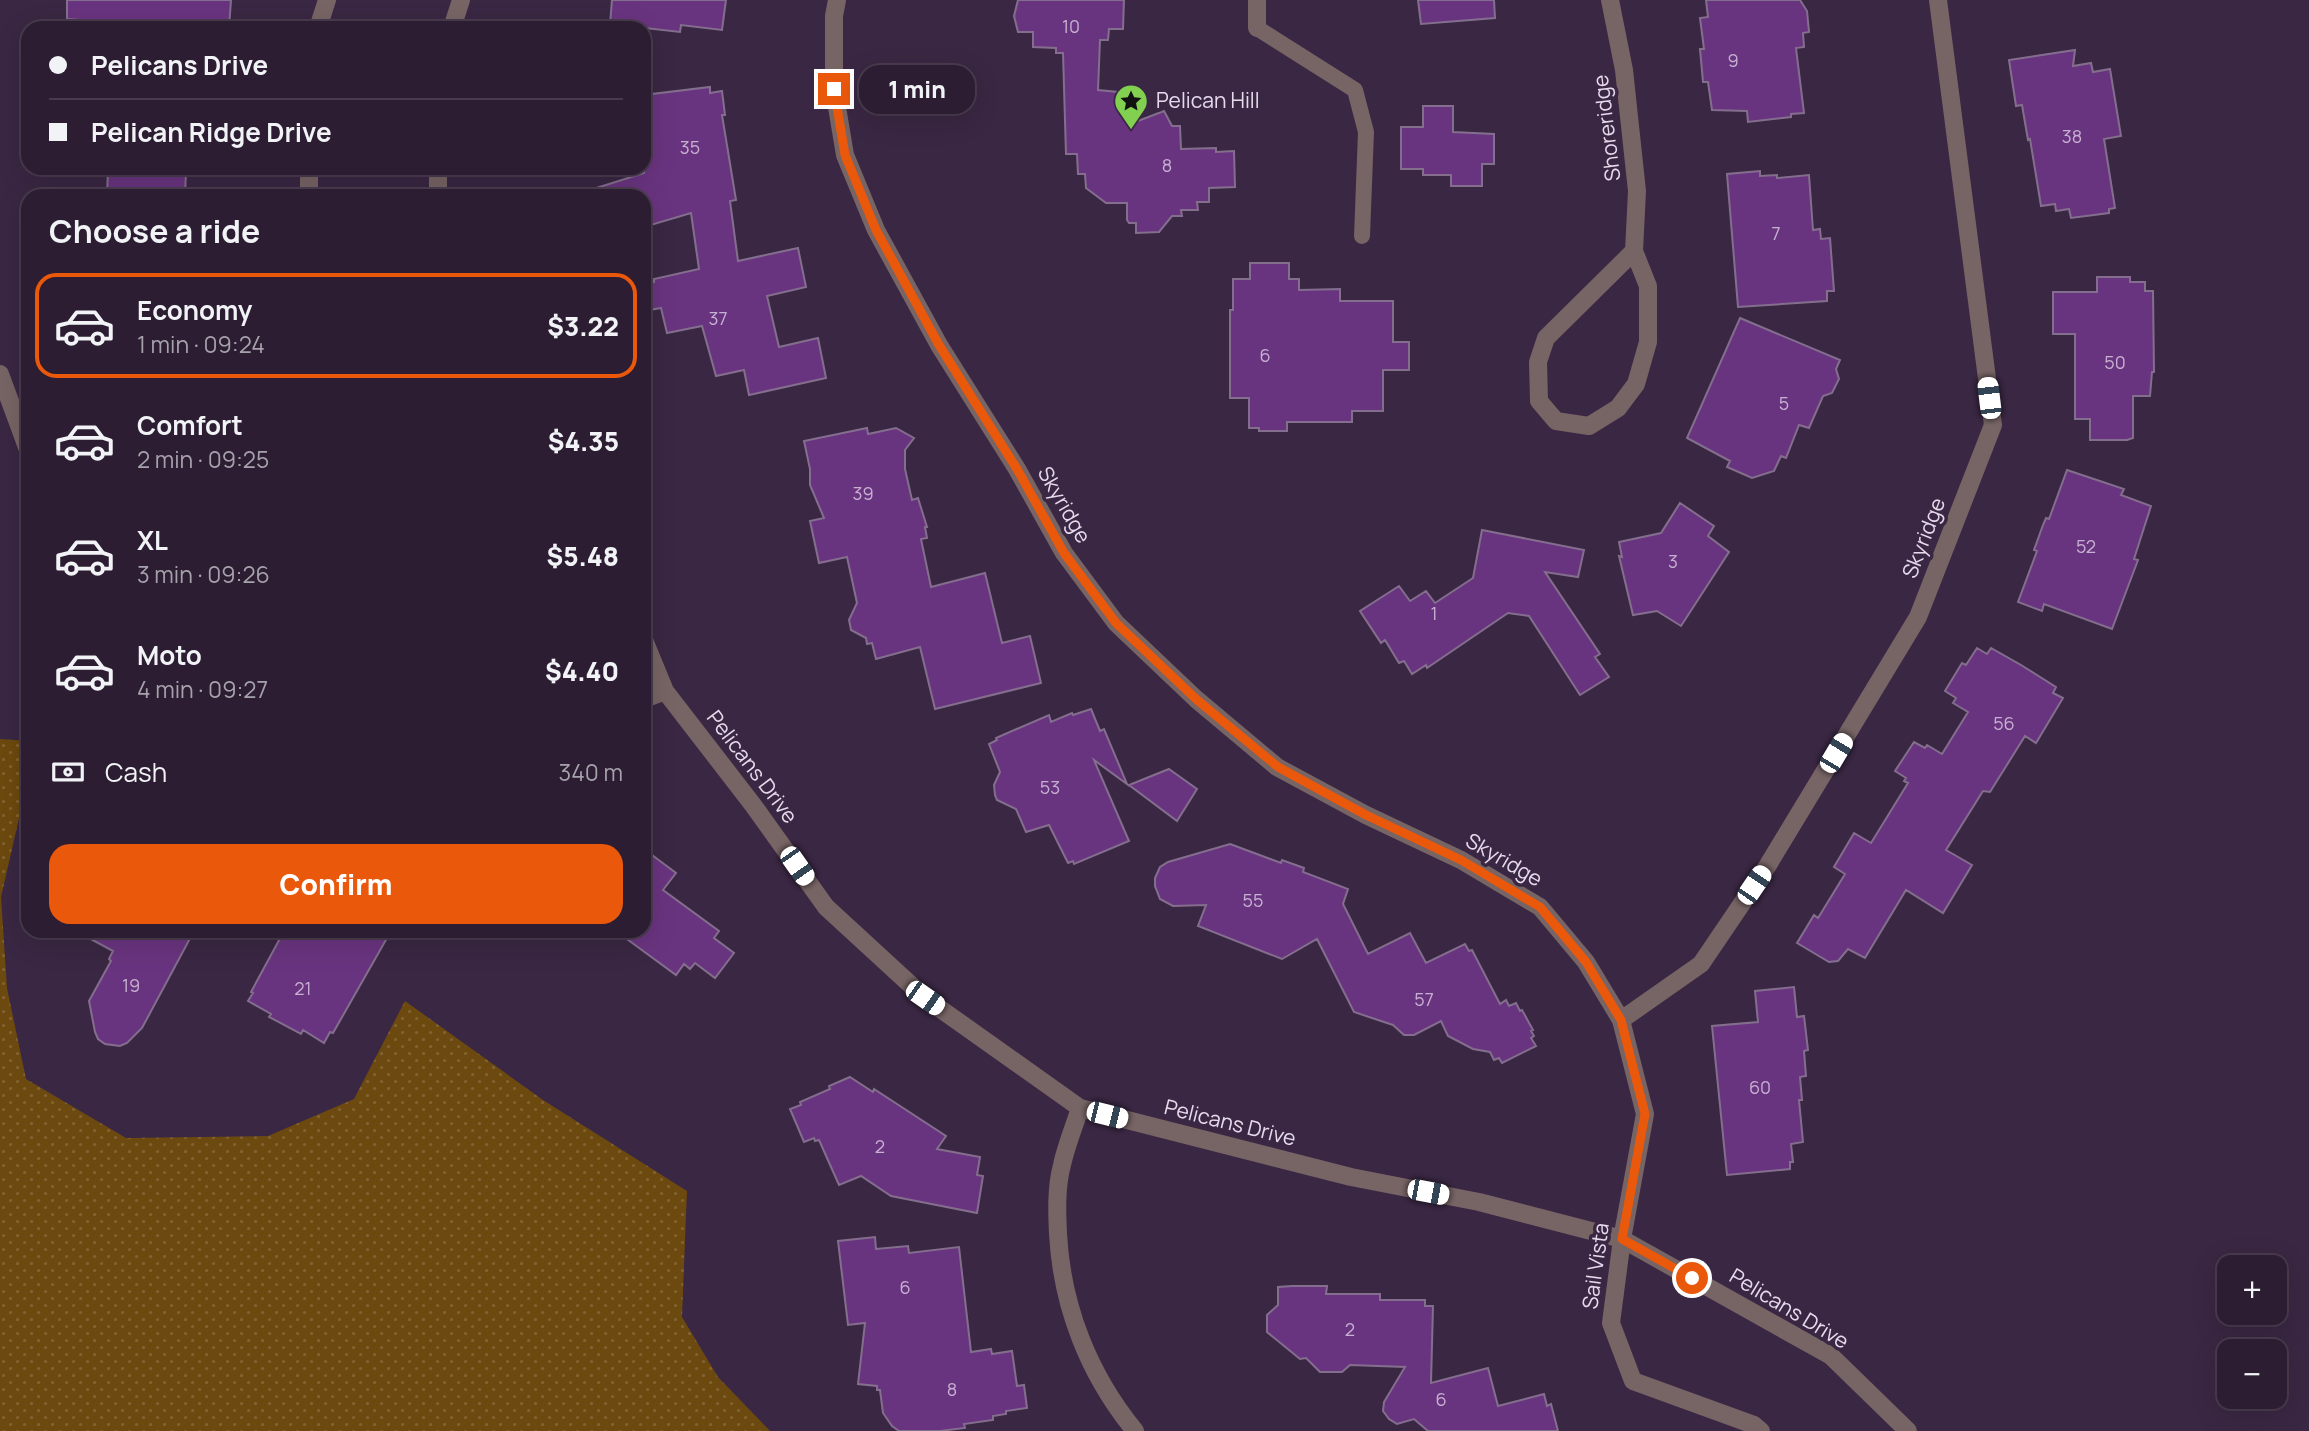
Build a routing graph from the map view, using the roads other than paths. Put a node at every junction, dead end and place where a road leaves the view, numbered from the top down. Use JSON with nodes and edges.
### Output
{"nodes":[{"id":1,"x":327,"y":0,"type":"edge"},
{"id":2,"x":461,"y":0,"type":"edge"},
{"id":3,"x":837,"y":0,"type":"edge"},
{"id":4,"x":1257,"y":0,"type":"edge"},
{"id":5,"x":1610,"y":0,"type":"edge"},
{"id":6,"x":1938,"y":0,"type":"edge"},
{"id":7,"x":320,"y":21,"type":"edge"},
{"id":8,"x":454,"y":21,"type":"edge"},
{"id":9,"x":1257,"y":28,"type":"joint"},
{"id":10,"x":1362,"y":236,"type":"dead end"},
{"id":11,"x":1634,"y":251,"type":"junction"},
{"id":12,"x":0,"y":374,"type":"edge"},
{"id":13,"x":21,"y":431,"type":"edge"},
{"id":14,"x":651,"y":657,"type":"edge"},
{"id":15,"x":665,"y":691,"type":"junction"},
{"id":16,"x":651,"y":696,"type":"edge"},
{"id":17,"x":1621,"y":1020,"type":"junction"},
{"id":18,"x":1080,"y":1108,"type":"junction"},
{"id":19,"x":1622,"y":1239,"type":"junction"},
{"id":20,"x":1135,"y":1431,"type":"edge"},
{"id":21,"x":1761,"y":1431,"type":"edge"},
{"id":22,"x":1909,"y":1431,"type":"edge"}],
"edges":[{"from":1,"to":7,"type":"street"},
{"from":2,"to":8,"type":"street"},
{"from":3,"to":17,"type":"street","name":"Skyridge"},
{"from":4,"to":9,"type":"street"},
{"from":5,"to":11,"type":"street","name":"Shoreridge"},
{"from":6,"to":17,"type":"street","name":"Skyridge"},
{"from":9,"to":10,"type":"lane"},
{"from":11,"to":11,"type":"street","name":"Shoreridge"},
{"from":12,"to":13,"type":"street"},
{"from":14,"to":15,"type":"street","name":"Pelicans Drive"},
{"from":15,"to":16,"type":"street"},
{"from":15,"to":18,"type":"street","name":"Pelicans Drive"},
{"from":17,"to":19,"type":"street","name":"Sail Vista"},
{"from":18,"to":19,"type":"street","name":"Pelicans Drive"},
{"from":18,"to":20,"type":"street"},
{"from":19,"to":21,"type":"street","name":"Sail Vista"},
{"from":19,"to":22,"type":"street","name":"Pelicans Drive"}]}
